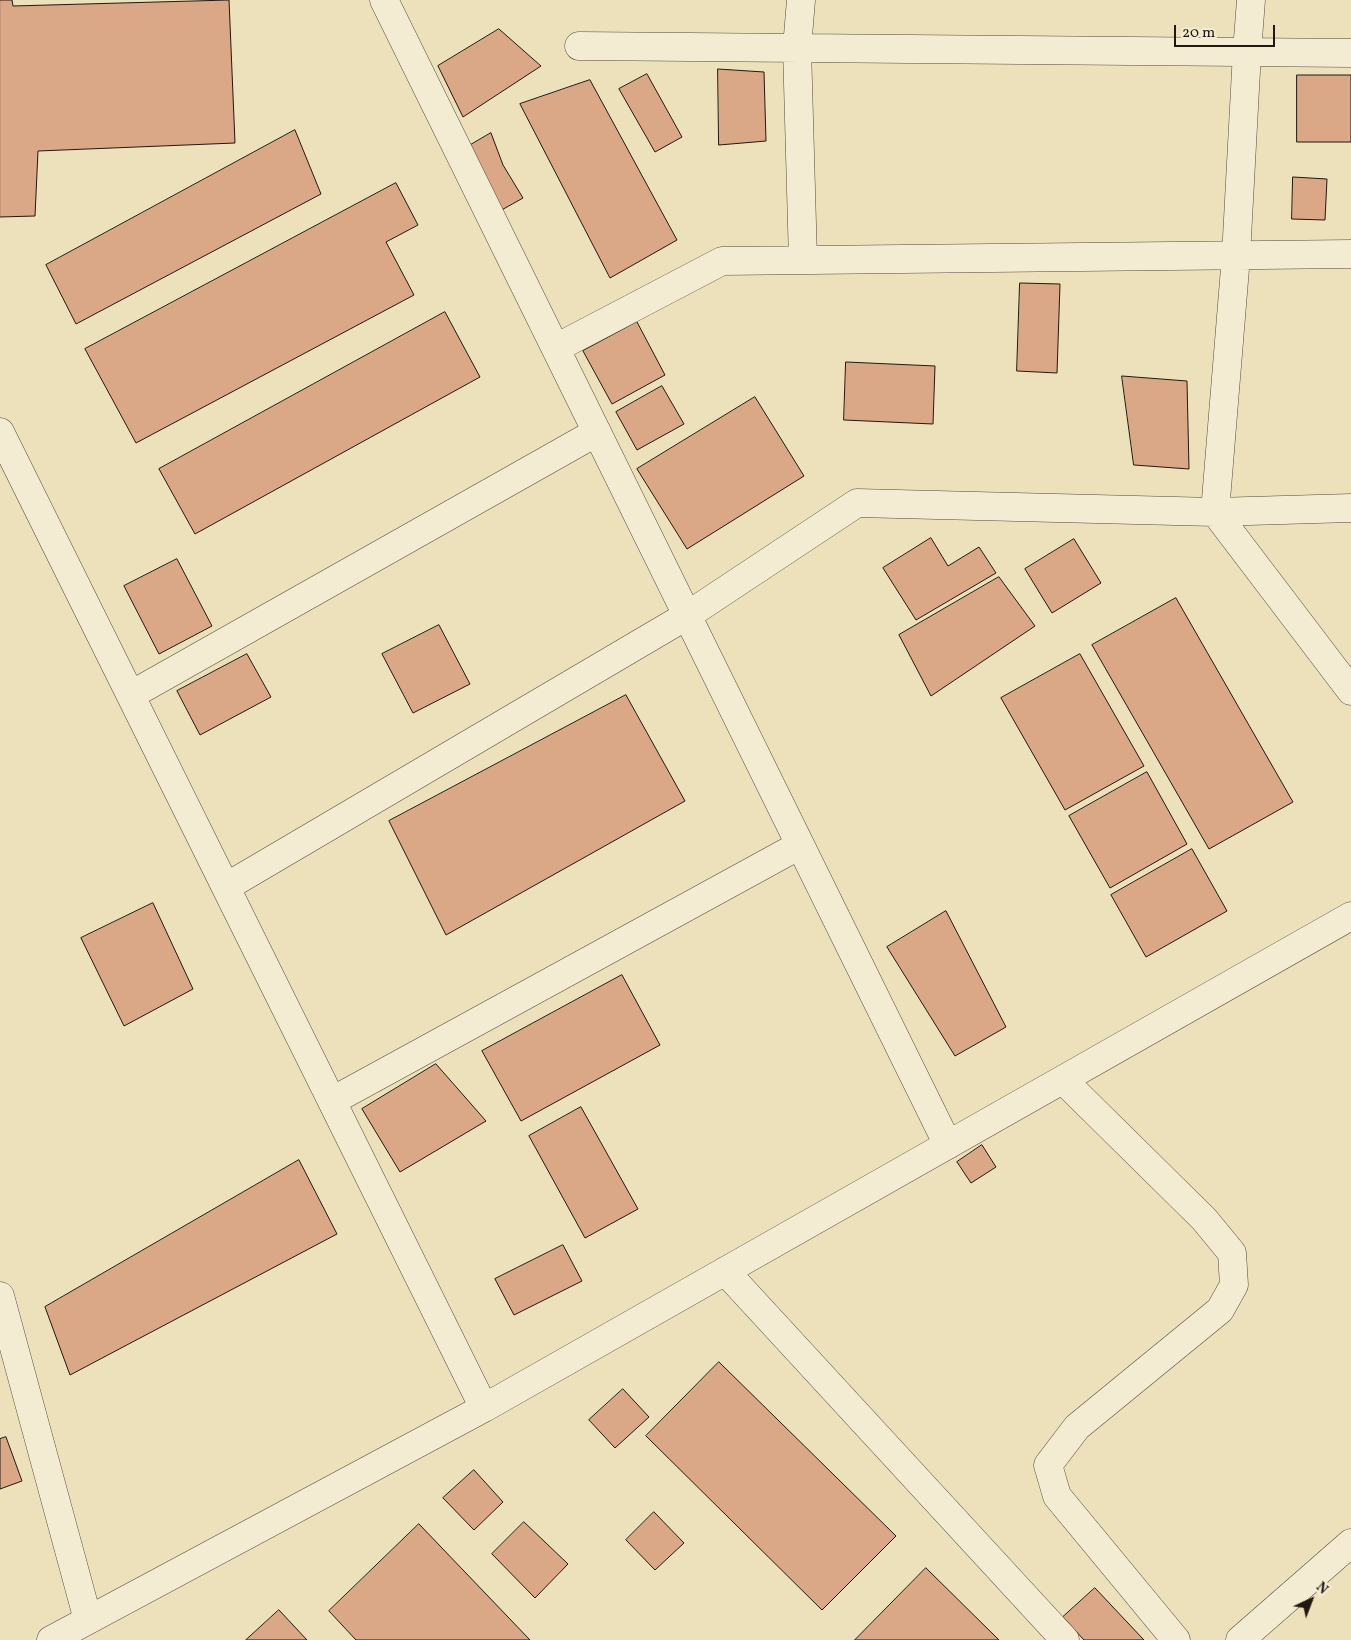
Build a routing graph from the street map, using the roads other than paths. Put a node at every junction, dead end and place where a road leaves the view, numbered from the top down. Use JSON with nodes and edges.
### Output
{"nodes":[{"id":1,"x":384,"y":0,"type":"edge"},
{"id":2,"x":801,"y":0,"type":"edge"},
{"id":3,"x":1251,"y":0,"type":"edge"},
{"id":4,"x":579,"y":46,"type":"dead end"},
{"id":5,"x":797,"y":48,"type":"junction"},
{"id":6,"x":1247,"y":52,"type":"junction"},
{"id":7,"x":1351,"y":53,"type":"edge"},
{"id":8,"x":1351,"y":254,"type":"edge"},
{"id":9,"x":1236,"y":256,"type":"junction"},
{"id":10,"x":803,"y":260,"type":"junction"},
{"id":11,"x":556,"y":348,"type":"junction"},
{"id":12,"x":0,"y":432,"type":"edge"},
{"id":13,"x":597,"y":432,"type":"junction"},
{"id":14,"x":1351,"y":508,"type":"edge"},
{"id":15,"x":1215,"y":512,"type":"junction"},
{"id":16,"x":688,"y":615,"type":"junction"},
{"id":17,"x":1351,"y":691,"type":"edge"},
{"id":18,"x":131,"y":695,"type":"junction"},
{"id":19,"x":800,"y":845,"type":"junction"},
{"id":20,"x":226,"y":887,"type":"junction"},
{"id":21,"x":1351,"y":916,"type":"edge"},
{"id":22,"x":1064,"y":1080,"type":"junction"},
{"id":23,"x":332,"y":1101,"type":"junction"},
{"id":24,"x":948,"y":1145,"type":"junction"},
{"id":25,"x":725,"y":1271,"type":"junction"},
{"id":26,"x":0,"y":1296,"type":"edge"},
{"id":27,"x":484,"y":1408,"type":"junction"},
{"id":28,"x":1351,"y":1543,"type":"edge"},
{"id":29,"x":88,"y":1620,"type":"junction"},
{"id":30,"x":51,"y":1640,"type":"edge"},
{"id":31,"x":1065,"y":1640,"type":"edge"},
{"id":32,"x":1176,"y":1640,"type":"edge"},
{"id":33,"x":1240,"y":1640,"type":"edge"}],
"edges":[{"from":1,"to":11,"type":"street"},
{"from":2,"to":5,"type":"street"},
{"from":3,"to":6,"type":"street"},
{"from":4,"to":5,"type":"street"},
{"from":5,"to":6,"type":"street"},
{"from":5,"to":10,"type":"street"},
{"from":6,"to":7,"type":"street"},
{"from":6,"to":9,"type":"street"},
{"from":8,"to":9,"type":"street"},
{"from":9,"to":10,"type":"street"},
{"from":9,"to":15,"type":"street"},
{"from":10,"to":11,"type":"street"},
{"from":11,"to":13,"type":"street"},
{"from":12,"to":18,"type":"street"},
{"from":13,"to":16,"type":"street"},
{"from":13,"to":18,"type":"street"},
{"from":14,"to":15,"type":"street"},
{"from":15,"to":16,"type":"street"},
{"from":15,"to":17,"type":"street"},
{"from":16,"to":19,"type":"street"},
{"from":16,"to":20,"type":"street"},
{"from":18,"to":20,"type":"street"},
{"from":19,"to":23,"type":"street"},
{"from":19,"to":24,"type":"street"},
{"from":20,"to":23,"type":"street"},
{"from":21,"to":22,"type":"street"},
{"from":22,"to":24,"type":"street"},
{"from":22,"to":32,"type":"street"},
{"from":23,"to":27,"type":"street"},
{"from":24,"to":25,"type":"street"},
{"from":25,"to":27,"type":"street"},
{"from":25,"to":31,"type":"street"},
{"from":26,"to":29,"type":"street"},
{"from":27,"to":29,"type":"street"},
{"from":28,"to":33,"type":"street"},
{"from":29,"to":30,"type":"street"}]}
